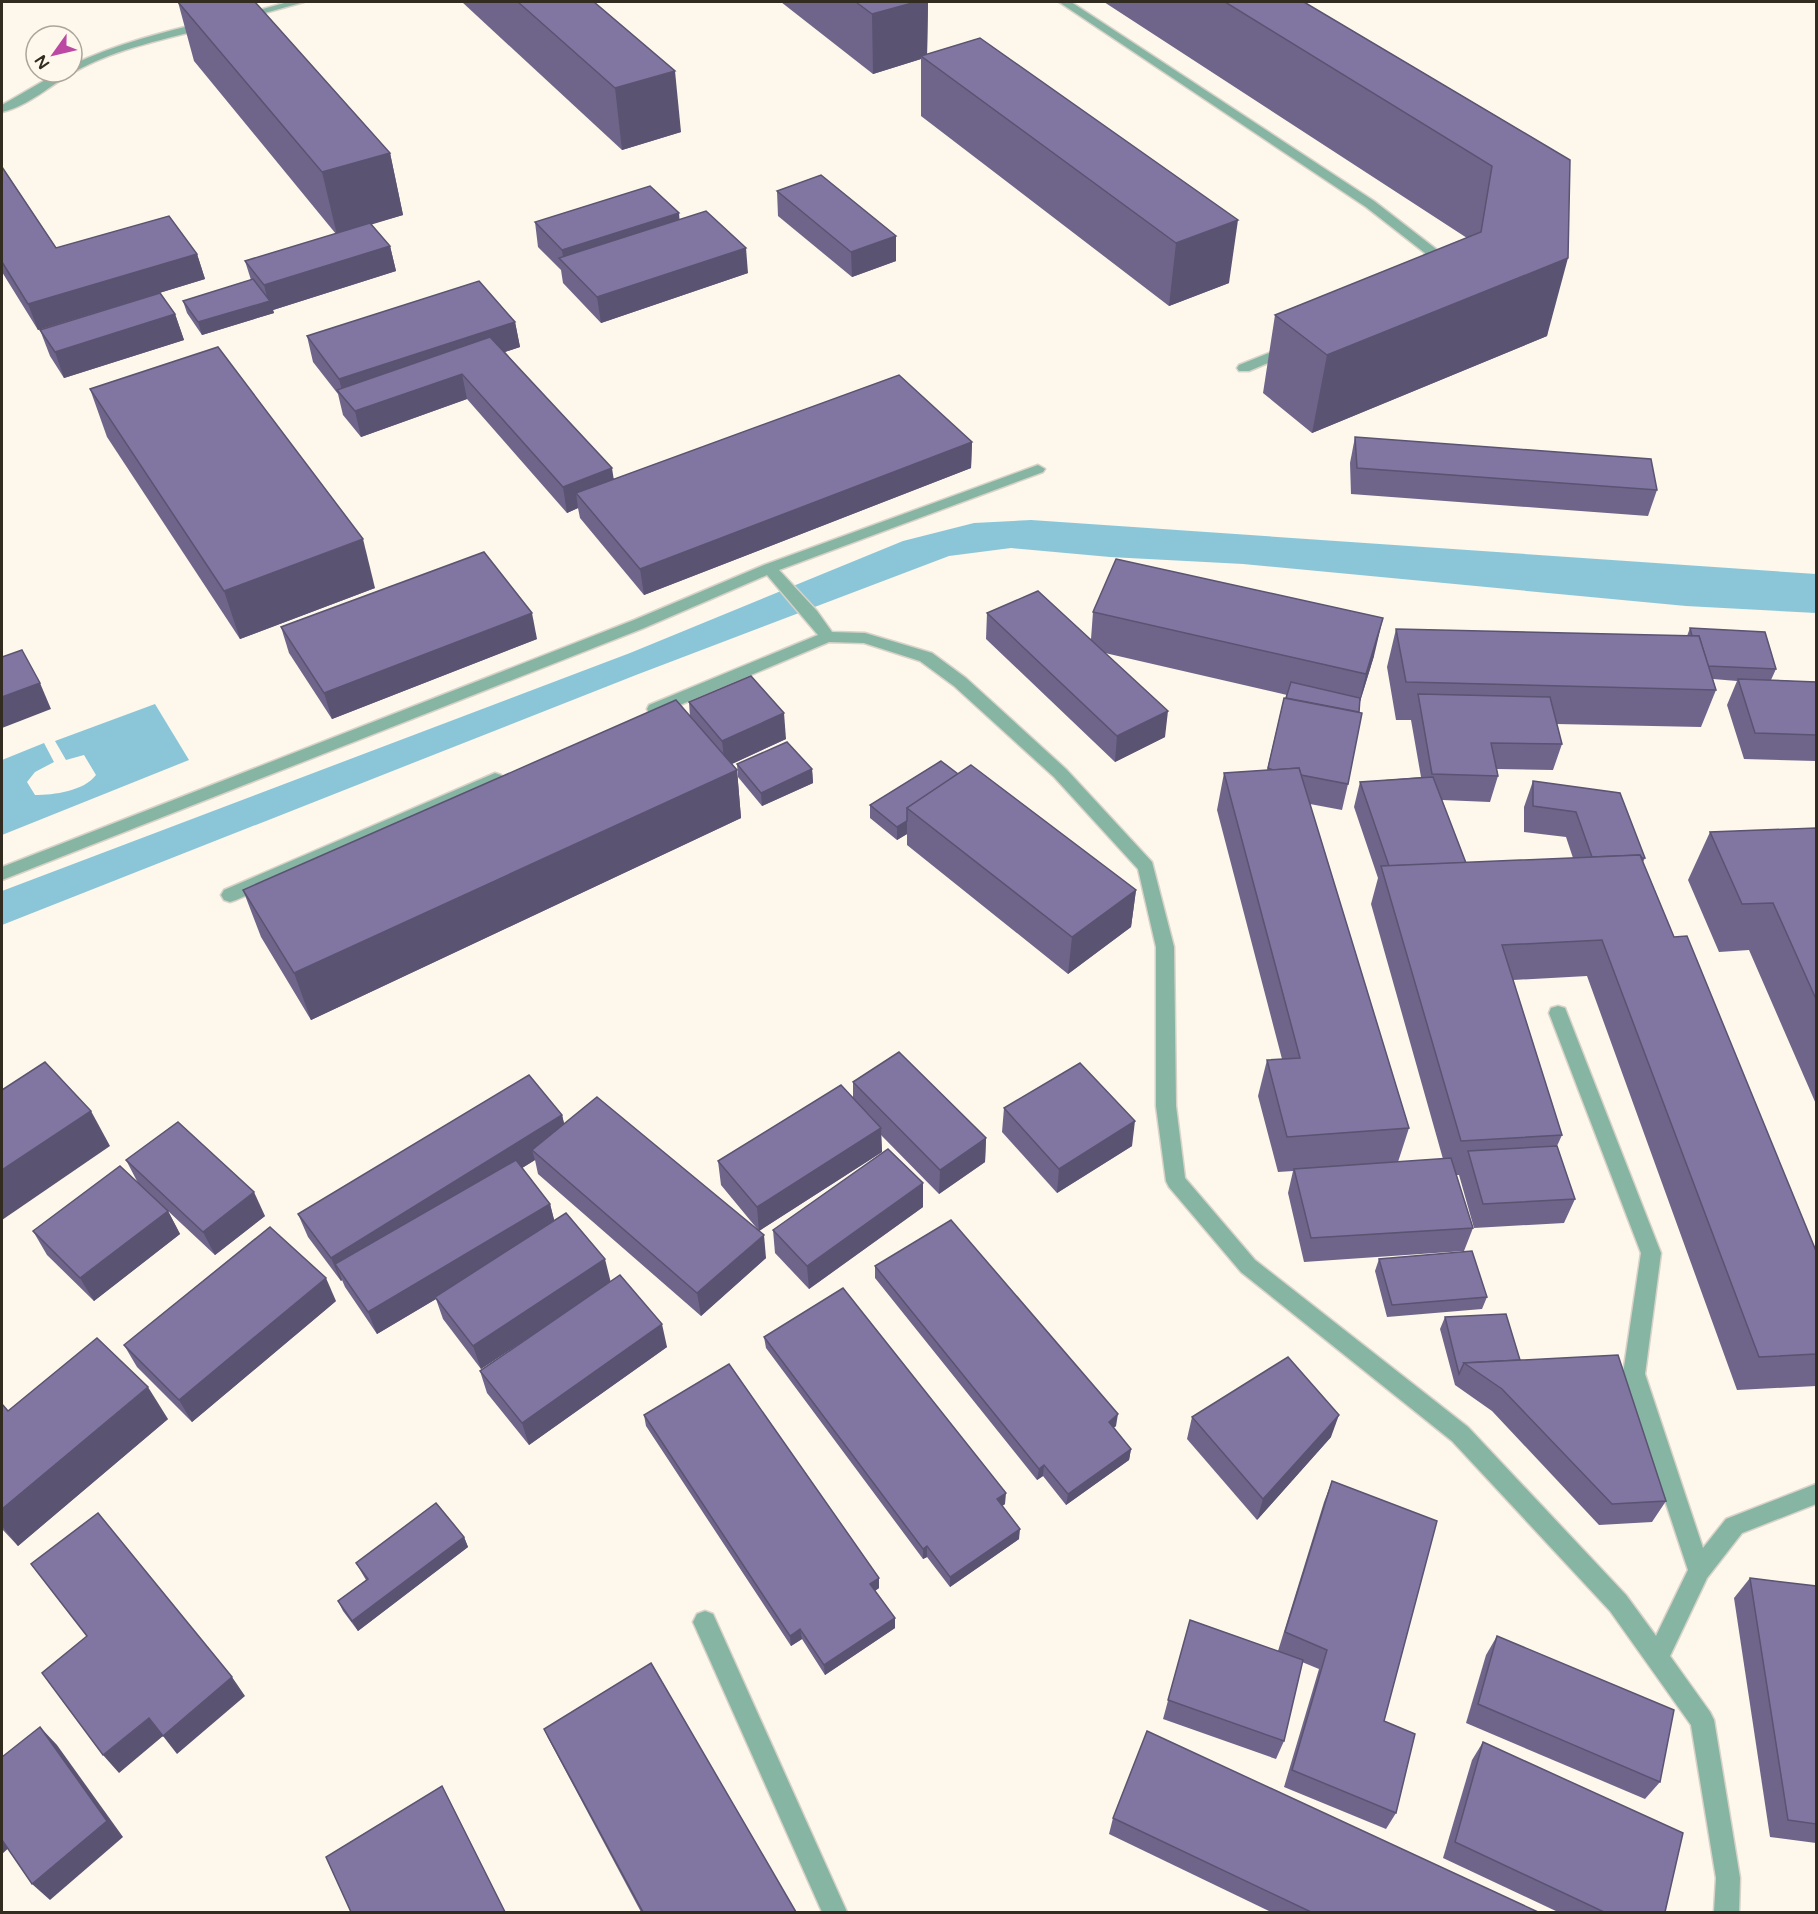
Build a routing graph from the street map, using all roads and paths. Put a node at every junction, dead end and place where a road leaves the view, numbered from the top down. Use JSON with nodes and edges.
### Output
{"nodes":[{"id":1,"x":299,"y":2,"type":"edge"},
{"id":2,"x":1064,"y":2,"type":"edge"},
{"id":3,"x":84,"y":63,"type":"edge"},
{"id":4,"x":47,"y":84,"type":"edge"},
{"id":5,"x":2,"y":109,"type":"edge"},
{"id":6,"x":1420,"y":284,"type":"edge"},
{"id":7,"x":1298,"y":345,"type":"edge"},
{"id":8,"x":1244,"y":368,"type":"dead end"},
{"id":9,"x":1038,"y":469,"type":"dead end"},
{"id":10,"x":769,"y":568,"type":"junction"},
{"id":11,"x":828,"y":637,"type":"junction"},
{"id":12,"x":633,"y":719,"type":"edge"},
{"id":13,"x":513,"y":771,"type":"edge"},
{"id":14,"x":2,"y":874,"type":"edge"},
{"id":15,"x":230,"y":895,"type":"dead end"},
{"id":16,"x":1558,"y":1013,"type":"dead end"},
{"id":17,"x":1816,"y":1494,"type":"edge"},
{"id":18,"x":1699,"y":1570,"type":"junction"},
{"id":19,"x":705,"y":1622,"type":"dead end"},
{"id":20,"x":1657,"y":1658,"type":"junction"},
{"id":21,"x":835,"y":1912,"type":"edge"},
{"id":22,"x":1727,"y":1912,"type":"edge"}],
"edges":[{"from":1,"to":3,"type":"street"},
{"from":2,"to":6,"type":"street"},
{"from":4,"to":5,"type":"street"},
{"from":7,"to":8,"type":"street"},
{"from":9,"to":10,"type":"street"},
{"from":10,"to":11,"type":"street"},
{"from":10,"to":14,"type":"street"},
{"from":11,"to":12,"type":"street"},
{"from":11,"to":20,"type":"street"},
{"from":13,"to":15,"type":"street"},
{"from":16,"to":18,"type":"street"},
{"from":17,"to":18,"type":"street"},
{"from":18,"to":20,"type":"street"},
{"from":19,"to":21,"type":"street"},
{"from":20,"to":22,"type":"street"}]}
